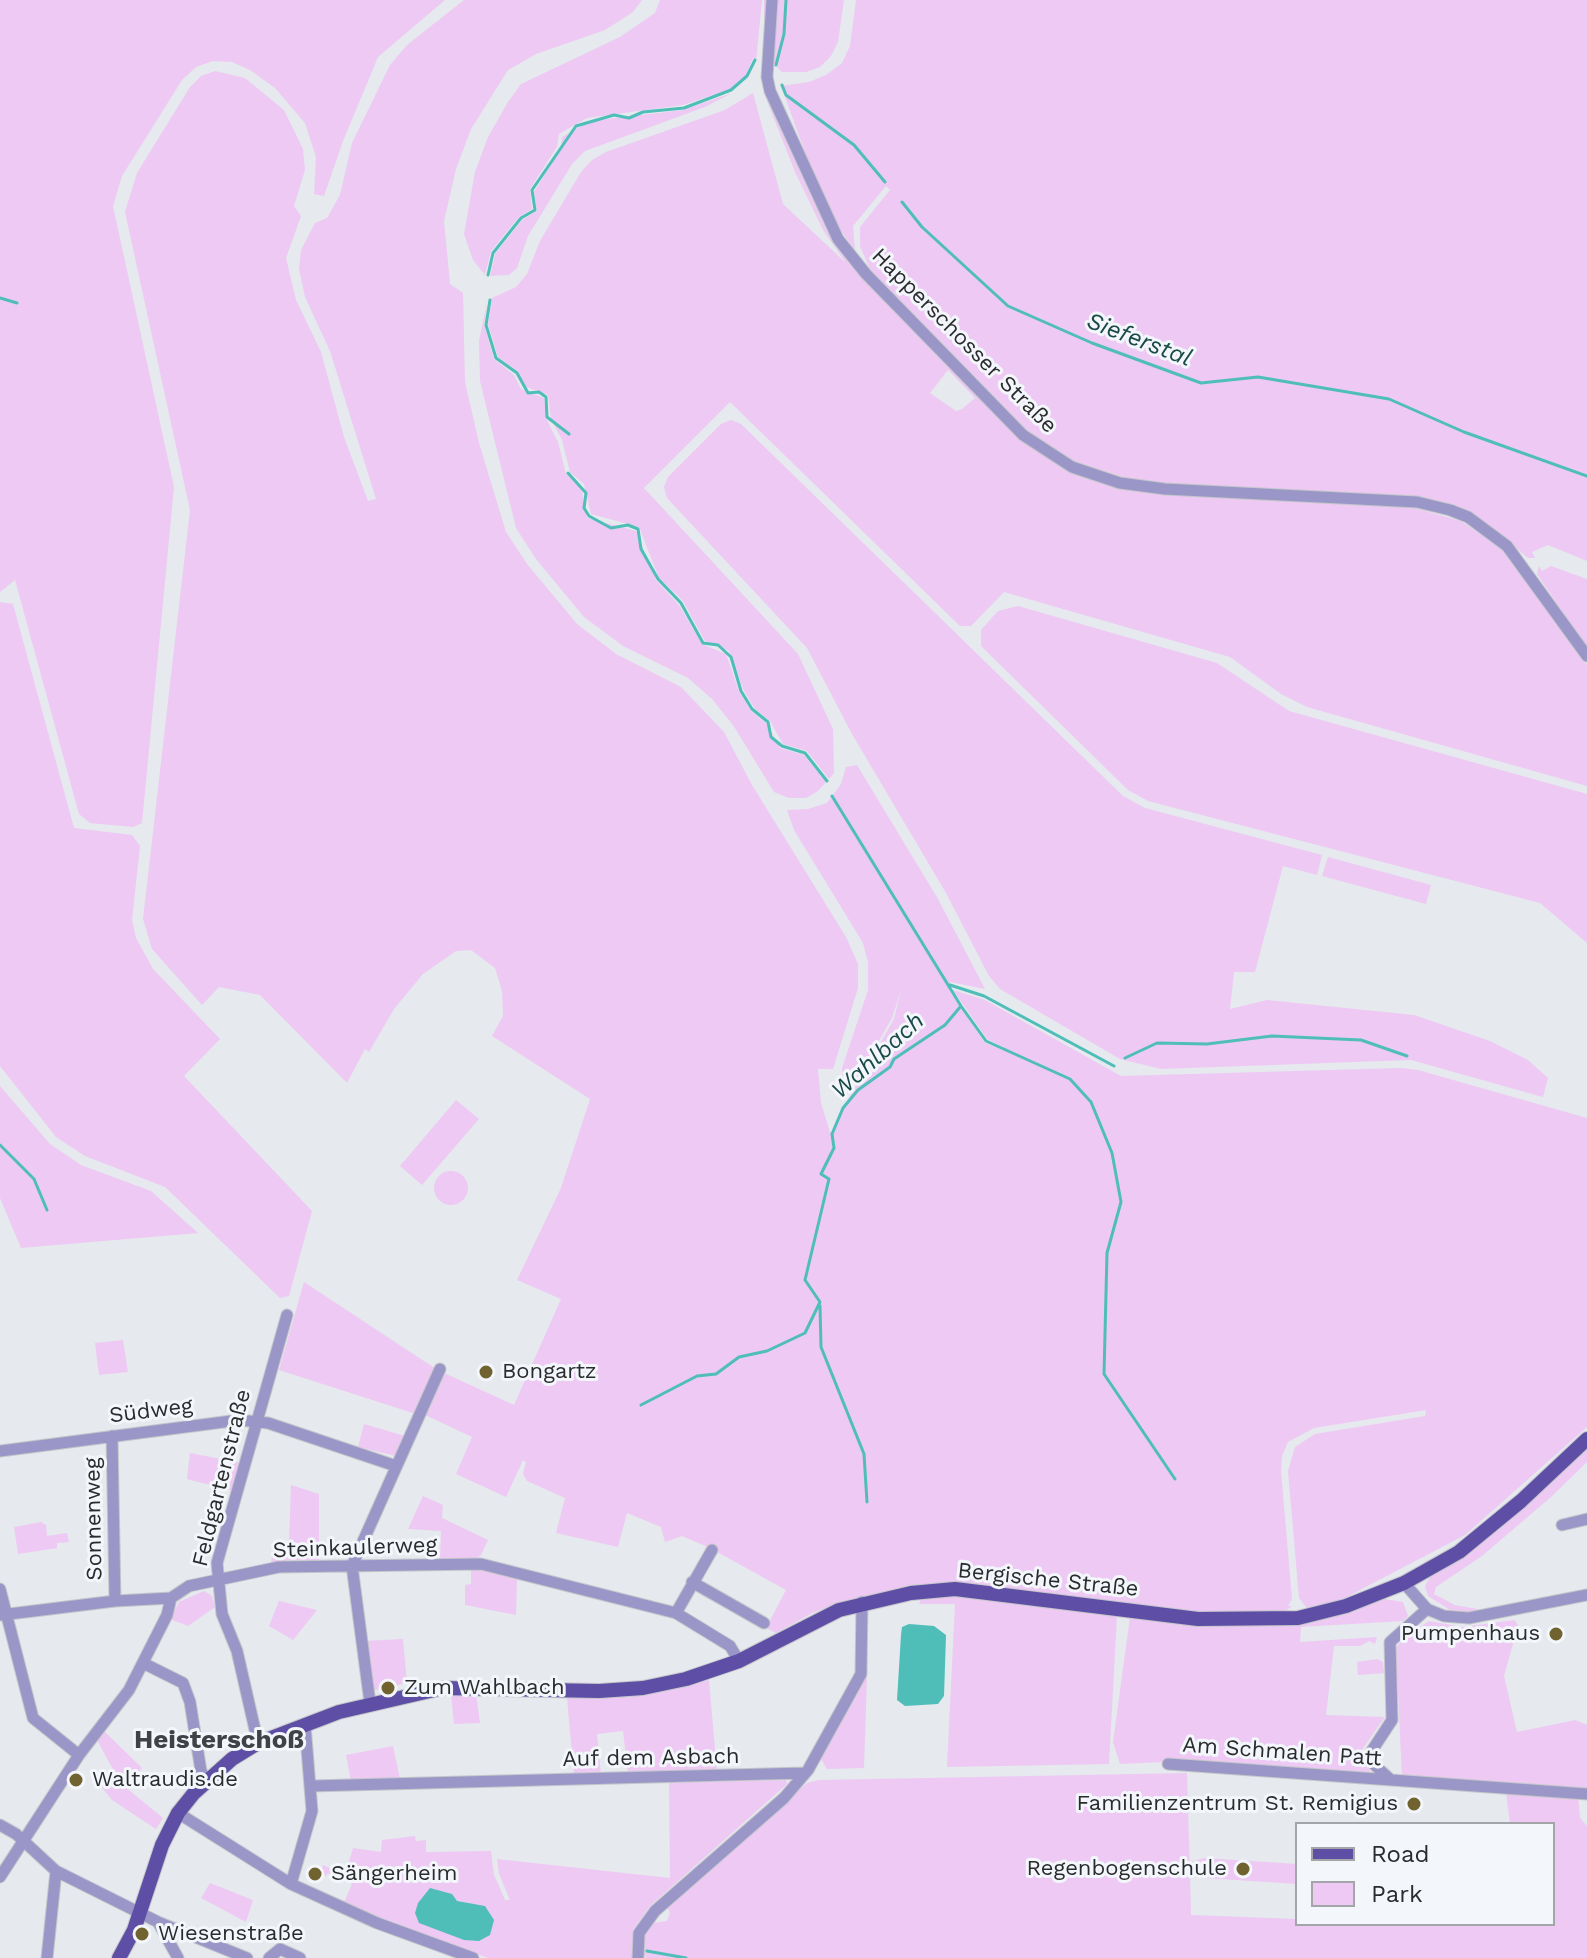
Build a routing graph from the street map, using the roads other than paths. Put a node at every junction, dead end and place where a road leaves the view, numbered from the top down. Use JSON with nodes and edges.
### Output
{"nodes":[{"id":1,"x":772,"y":0,"type":"edge"},
{"id":2,"x":1587,"y":656,"type":"edge"},
{"id":3,"x":287,"y":1315,"type":"dead end"},
{"id":4,"x":440,"y":1369,"type":"dead end"},
{"id":5,"x":257,"y":1422,"type":"junction"},
{"id":6,"x":112,"y":1436,"type":"junction"},
{"id":7,"x":1587,"y":1439,"type":"edge"},
{"id":8,"x":0,"y":1451,"type":"edge"},
{"id":9,"x":396,"y":1466,"type":"junction"},
{"id":10,"x":1587,"y":1519,"type":"edge"},
{"id":11,"x":1562,"y":1525,"type":"dead end"},
{"id":12,"x":712,"y":1550,"type":"dead end"},
{"id":13,"x":352,"y":1566,"type":"junction"},
{"id":14,"x":216,"y":1580,"type":"junction"},
{"id":15,"x":692,"y":1582,"type":"junction"},
{"id":16,"x":1404,"y":1583,"type":"junction"},
{"id":17,"x":0,"y":1589,"type":"edge"},
{"id":18,"x":1587,"y":1595,"type":"edge"},
{"id":19,"x":171,"y":1598,"type":"junction"},
{"id":20,"x":115,"y":1601,"type":"junction"},
{"id":21,"x":862,"y":1602,"type":"junction"},
{"id":22,"x":1427,"y":1609,"type":"junction"},
{"id":23,"x":676,"y":1613,"type":"junction"},
{"id":24,"x":4,"y":1615,"type":"edge"},
{"id":25,"x":764,"y":1623,"type":"dead end"},
{"id":26,"x":739,"y":1661,"type":"junction"},
{"id":27,"x":143,"y":1663,"type":"junction"},
{"id":28,"x":370,"y":1703,"type":"junction"},
{"id":29,"x":305,"y":1725,"type":"junction"},
{"id":30,"x":258,"y":1743,"type":"junction"},
{"id":31,"x":79,"y":1755,"type":"junction"},
{"id":32,"x":1168,"y":1764,"type":"dead end"},
{"id":33,"x":804,"y":1773,"type":"junction"},
{"id":34,"x":206,"y":1780,"type":"junction"},
{"id":35,"x":1393,"y":1781,"type":"junction"},
{"id":36,"x":311,"y":1786,"type":"junction"},
{"id":37,"x":1582,"y":1794,"type":"edge"},
{"id":38,"x":178,"y":1813,"type":"junction"},
{"id":39,"x":0,"y":1825,"type":"edge"},
{"id":40,"x":24,"y":1841,"type":"junction"},
{"id":41,"x":56,"y":1871,"type":"junction"},
{"id":42,"x":0,"y":1877,"type":"edge"},
{"id":43,"x":291,"y":1884,"type":"junction"},
{"id":44,"x":141,"y":1911,"type":"junction"},
{"id":45,"x":158,"y":1922,"type":"junction"},
{"id":46,"x":47,"y":1958,"type":"edge"},
{"id":47,"x":119,"y":1958,"type":"edge"},
{"id":48,"x":178,"y":1958,"type":"edge"},
{"id":49,"x":247,"y":1958,"type":"edge"},
{"id":50,"x":269,"y":1958,"type":"edge"},
{"id":51,"x":300,"y":1958,"type":"edge"},
{"id":52,"x":473,"y":1958,"type":"edge"},
{"id":53,"x":638,"y":1958,"type":"edge"}],
"edges":[{"from":1,"to":2,"type":"street","name":"Happerschosser Straße"},
{"from":3,"to":5,"type":"street","name":"Feldgartenstraße"},
{"from":4,"to":9,"type":"street"},
{"from":5,"to":6,"type":"street","name":"Südweg"},
{"from":5,"to":9,"type":"street","name":"Südweg"},
{"from":5,"to":14,"type":"street","name":"Feldgartenstraße"},
{"from":6,"to":8,"type":"street","name":"Südweg"},
{"from":6,"to":20,"type":"street","name":"Sonnenweg"},
{"from":7,"to":16,"type":"main road","name":"Bergische Straße"},
{"from":9,"to":13,"type":"street"},
{"from":10,"to":11,"type":"street"},
{"from":12,"to":15,"type":"street"},
{"from":13,"to":14,"type":"street","name":"Steinkaulerweg"},
{"from":13,"to":23,"type":"street","name":"Steinkaulerweg"},
{"from":13,"to":28,"type":"street"},
{"from":14,"to":19,"type":"street","name":"Steinkaulerweg"},
{"from":14,"to":30,"type":"street","name":"Feldgartenstraße"},
{"from":15,"to":23,"type":"street"},
{"from":15,"to":25,"type":"street"},
{"from":16,"to":21,"type":"main road","name":"Bergische Straße"},
{"from":16,"to":22,"type":"street"},
{"from":17,"to":24,"type":"street"},
{"from":18,"to":22,"type":"street"},
{"from":19,"to":20,"type":"street"},
{"from":19,"to":27,"type":"street"},
{"from":20,"to":24,"type":"street"},
{"from":21,"to":26,"type":"main road","name":"Bergische Straße"},
{"from":21,"to":33,"type":"street"},
{"from":22,"to":35,"type":"street","name":"Am Schmalen Patt"},
{"from":23,"to":26,"type":"street","name":"Steinkaulerweg"},
{"from":24,"to":31,"type":"street"},
{"from":26,"to":28,"type":"main road","name":"Bergische Straße"},
{"from":27,"to":31,"type":"street"},
{"from":27,"to":34,"type":"street"},
{"from":28,"to":29,"type":"main road","name":"Bergische Straße"},
{"from":29,"to":30,"type":"main road","name":"Bergische Straße"},
{"from":29,"to":36,"type":"street"},
{"from":30,"to":34,"type":"main road","name":"Bergische Straße"},
{"from":31,"to":40,"type":"street"},
{"from":32,"to":35,"type":"street","name":"Am Schmalen Patt"},
{"from":33,"to":36,"type":"street","name":"Auf dem Asbach"},
{"from":33,"to":53,"type":"street"},
{"from":34,"to":38,"type":"main road","name":"Bergische Straße"},
{"from":35,"to":37,"type":"street","name":"Am Schmalen Patt"},
{"from":36,"to":43,"type":"street"},
{"from":38,"to":43,"type":"street"},
{"from":38,"to":44,"type":"main road","name":"Bergische Straße"},
{"from":39,"to":40,"type":"street"},
{"from":40,"to":41,"type":"street"},
{"from":40,"to":42,"type":"street"},
{"from":41,"to":44,"type":"street"},
{"from":41,"to":46,"type":"street"},
{"from":43,"to":52,"type":"street"},
{"from":44,"to":45,"type":"street"},
{"from":44,"to":47,"type":"main road","name":"Bergische Straße"},
{"from":45,"to":48,"type":"street"},
{"from":45,"to":49,"type":"street"},
{"from":50,"to":51,"type":"street"}]}
